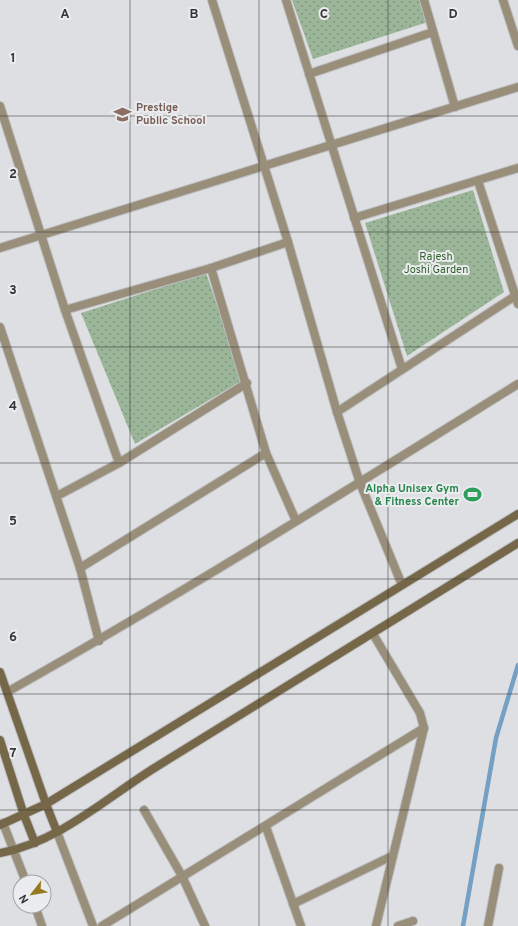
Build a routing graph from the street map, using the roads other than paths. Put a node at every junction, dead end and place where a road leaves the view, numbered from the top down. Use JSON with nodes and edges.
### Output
{"nodes":[{"id":1,"x":212,"y":0,"type":"edge"},
{"id":2,"x":286,"y":0,"type":"edge"},
{"id":3,"x":424,"y":0,"type":"edge"},
{"id":4,"x":503,"y":0,"type":"edge"},
{"id":5,"x":433,"y":32,"type":"junction"},
{"id":6,"x":518,"y":46,"type":"edge"},
{"id":7,"x":309,"y":74,"type":"junction"},
{"id":8,"x":518,"y":87,"type":"edge"},
{"id":9,"x":0,"y":106,"type":"edge"},
{"id":10,"x":455,"y":107,"type":"junction"},
{"id":11,"x":332,"y":146,"type":"junction"},
{"id":12,"x":264,"y":167,"type":"junction"},
{"id":13,"x":518,"y":168,"type":"edge"},
{"id":14,"x":478,"y":180,"type":"junction"},
{"id":15,"x":354,"y":218,"type":"junction"},
{"id":16,"x":41,"y":235,"type":"junction"},
{"id":17,"x":288,"y":242,"type":"junction"},
{"id":18,"x":0,"y":248,"type":"edge"},
{"id":19,"x":211,"y":268,"type":"junction"},
{"id":20,"x":517,"y":300,"type":"edge"},
{"id":21,"x":65,"y":310,"type":"junction"},
{"id":22,"x":0,"y":327,"type":"edge"},
{"id":23,"x":402,"y":370,"type":"junction"},
{"id":24,"x":247,"y":383,"type":"junction"},
{"id":25,"x":518,"y":384,"type":"edge"},
{"id":26,"x":337,"y":412,"type":"junction"},
{"id":27,"x":266,"y":453,"type":"junction"},
{"id":28,"x":119,"y":463,"type":"junction"},
{"id":29,"x":360,"y":483,"type":"junction"},
{"id":30,"x":57,"y":496,"type":"junction"},
{"id":31,"x":518,"y":514,"type":"edge"},
{"id":32,"x":296,"y":521,"type":"junction"},
{"id":33,"x":518,"y":543,"type":"edge"},
{"id":34,"x":80,"y":568,"type":"junction"},
{"id":35,"x":402,"y":585,"type":"junction"},
{"id":36,"x":372,"y":634,"type":"junction"},
{"id":37,"x":99,"y":641,"type":"junction"},
{"id":38,"x":0,"y":672,"type":"edge"},
{"id":39,"x":7,"y":692,"type":"junction"},
{"id":40,"x":424,"y":728,"type":"junction"},
{"id":41,"x":0,"y":740,"type":"edge"},
{"id":42,"x":46,"y":804,"type":"junction"},
{"id":43,"x":144,"y":810,"type":"dead end"},
{"id":44,"x":24,"y":815,"type":"junction"},
{"id":45,"x":2,"y":824,"type":"edge"},
{"id":46,"x":266,"y":827,"type":"junction"},
{"id":47,"x":57,"y":832,"type":"junction"},
{"id":48,"x":35,"y":843,"type":"junction"},
{"id":49,"x":13,"y":849,"type":"junction"},
{"id":50,"x":0,"y":853,"type":"edge"},
{"id":51,"x":392,"y":856,"type":"junction"},
{"id":52,"x":499,"y":868,"type":"dead end"},
{"id":53,"x":23,"y":874,"type":"edge"},
{"id":54,"x":182,"y":876,"type":"junction"},
{"id":55,"x":293,"y":904,"type":"junction"},
{"id":56,"x":38,"y":914,"type":"edge"},
{"id":57,"x":413,"y":921,"type":"dead end"},
{"id":58,"x":42,"y":926,"type":"edge"},
{"id":59,"x":93,"y":926,"type":"edge"},
{"id":60,"x":102,"y":926,"type":"edge"},
{"id":61,"x":205,"y":926,"type":"edge"},
{"id":62,"x":301,"y":926,"type":"edge"},
{"id":63,"x":376,"y":926,"type":"edge"},
{"id":64,"x":398,"y":926,"type":"edge"},
{"id":65,"x":488,"y":926,"type":"edge"}],
"edges":[{"from":1,"to":12,"type":"street"},
{"from":2,"to":7,"type":"street"},
{"from":3,"to":5,"type":"street"},
{"from":4,"to":6,"type":"street"},
{"from":5,"to":7,"type":"street"},
{"from":5,"to":10,"type":"street"},
{"from":7,"to":11,"type":"street"},
{"from":8,"to":10,"type":"street"},
{"from":9,"to":16,"type":"street"},
{"from":10,"to":11,"type":"street"},
{"from":11,"to":12,"type":"street"},
{"from":11,"to":15,"type":"street"},
{"from":12,"to":16,"type":"street"},
{"from":12,"to":17,"type":"street"},
{"from":13,"to":14,"type":"street"},
{"from":14,"to":15,"type":"street"},
{"from":14,"to":20,"type":"street"},
{"from":15,"to":23,"type":"street"},
{"from":16,"to":18,"type":"street"},
{"from":16,"to":21,"type":"street"},
{"from":17,"to":19,"type":"street"},
{"from":17,"to":26,"type":"street"},
{"from":19,"to":21,"type":"street"},
{"from":19,"to":24,"type":"street"},
{"from":20,"to":23,"type":"street"},
{"from":21,"to":28,"type":"street"},
{"from":22,"to":30,"type":"street"},
{"from":23,"to":26,"type":"street"},
{"from":24,"to":27,"type":"street"},
{"from":24,"to":28,"type":"street"},
{"from":25,"to":29,"type":"street"},
{"from":26,"to":29,"type":"street"},
{"from":27,"to":32,"type":"street"},
{"from":27,"to":34,"type":"street"},
{"from":28,"to":30,"type":"street"},
{"from":29,"to":32,"type":"street"},
{"from":29,"to":35,"type":"street"},
{"from":30,"to":34,"type":"street"},
{"from":31,"to":35,"type":"main road"},
{"from":32,"to":37,"type":"street"},
{"from":33,"to":36,"type":"main road"},
{"from":34,"to":37,"type":"street"},
{"from":35,"to":42,"type":"main road"},
{"from":36,"to":40,"type":"street"},
{"from":36,"to":47,"type":"main road"},
{"from":37,"to":39,"type":"street"},
{"from":38,"to":39,"type":"main road"},
{"from":39,"to":42,"type":"main road"},
{"from":40,"to":46,"type":"street"},
{"from":40,"to":51,"type":"street"},
{"from":41,"to":44,"type":"main road"},
{"from":42,"to":44,"type":"main road"},
{"from":42,"to":47,"type":"main road"},
{"from":43,"to":54,"type":"street"},
{"from":44,"to":45,"type":"main road"},
{"from":44,"to":48,"type":"main road"},
{"from":45,"to":49,"type":"street"},
{"from":46,"to":54,"type":"street"},
{"from":46,"to":55,"type":"street"},
{"from":47,"to":48,"type":"main road"},
{"from":47,"to":59,"type":"street"},
{"from":48,"to":49,"type":"main road"},
{"from":49,"to":50,"type":"main road"},
{"from":49,"to":53,"type":"street"},
{"from":51,"to":55,"type":"street"},
{"from":51,"to":63,"type":"street"},
{"from":52,"to":65,"type":"street"},
{"from":54,"to":60,"type":"street"},
{"from":54,"to":61,"type":"street"},
{"from":55,"to":62,"type":"street"},
{"from":56,"to":58,"type":"street"},
{"from":57,"to":64,"type":"street"}]}
